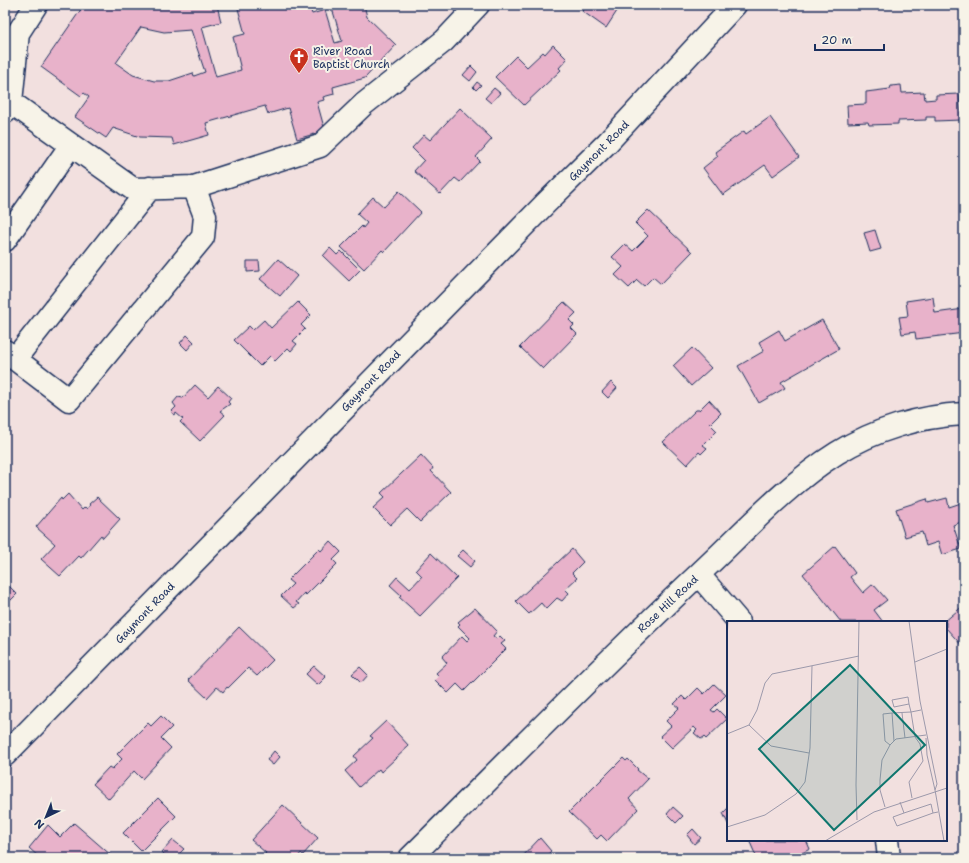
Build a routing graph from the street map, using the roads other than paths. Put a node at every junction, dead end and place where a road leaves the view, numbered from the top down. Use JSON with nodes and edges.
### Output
{"nodes":[{"id":1,"x":36,"y":5,"type":"edge"},
{"id":2,"x":478,"y":5,"type":"edge"},
{"id":3,"x":735,"y":5,"type":"edge"},
{"id":4,"x":7,"y":104,"type":"edge"},
{"id":5,"x":71,"y":145,"type":"junction"},
{"id":6,"x":194,"y":186,"type":"junction"},
{"id":7,"x":150,"y":188,"type":"junction"},
{"id":8,"x":5,"y":240,"type":"edge"},
{"id":9,"x":10,"y":355,"type":"edge"},
{"id":10,"x":964,"y":414,"type":"edge"},
{"id":11,"x":699,"y":574,"type":"junction"},
{"id":12,"x":738,"y":621,"type":"edge"},
{"id":13,"x":5,"y":755,"type":"edge"},
{"id":14,"x":887,"y":841,"type":"edge"},
{"id":15,"x":410,"y":858,"type":"edge"},
{"id":16,"x":889,"y":858,"type":"edge"}],
"edges":[{"from":1,"to":4,"type":"street"},
{"from":2,"to":6,"type":"street"},
{"from":3,"to":13,"type":"street","name":"Gaymont Road"},
{"from":4,"to":5,"type":"street"},
{"from":5,"to":7,"type":"street"},
{"from":5,"to":8,"type":"street"},
{"from":6,"to":7,"type":"street"},
{"from":6,"to":9,"type":"street"},
{"from":7,"to":9,"type":"street"},
{"from":10,"to":11,"type":"street","name":"Rose Hill Road"},
{"from":11,"to":12,"type":"street"},
{"from":11,"to":15,"type":"street","name":"Rose Hill Road"},
{"from":14,"to":16,"type":"street"}]}
